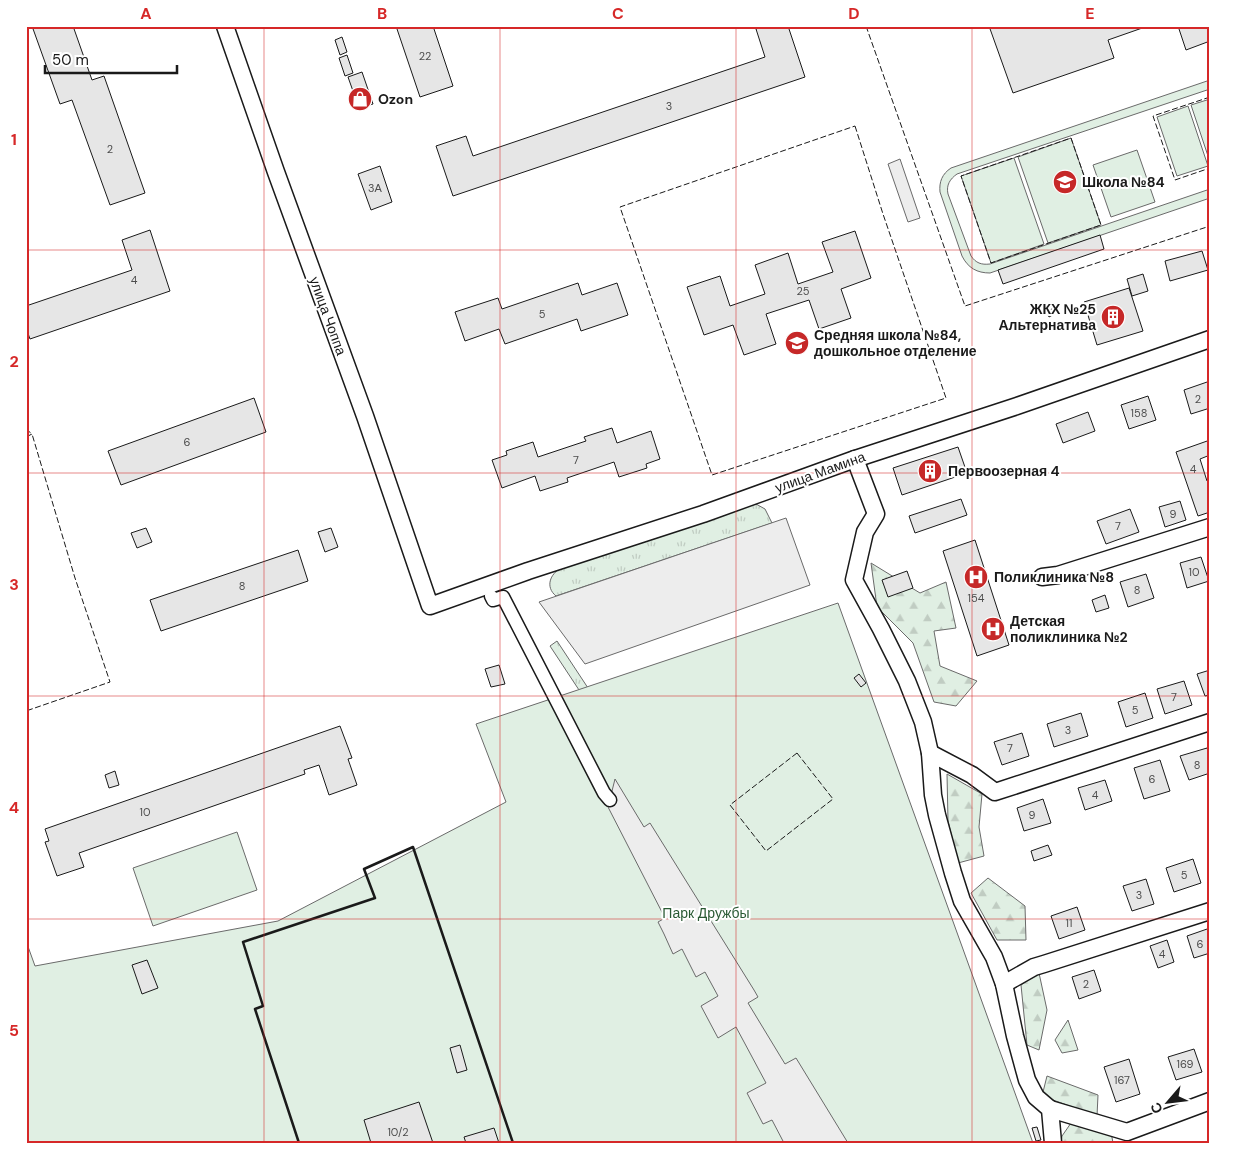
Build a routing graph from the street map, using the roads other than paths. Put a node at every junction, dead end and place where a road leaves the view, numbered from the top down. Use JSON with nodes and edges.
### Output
{"nodes":[{"id":1,"x":225,"y":26,"type":"edge"},
{"id":2,"x":1210,"y":339,"type":"edge"},
{"id":3,"x":855,"y":459,"type":"junction"},
{"id":4,"x":1210,"y":527,"type":"edge"},
{"id":5,"x":1042,"y":577,"type":"dead end"},
{"id":6,"x":491,"y":596,"type":"dead end"},
{"id":7,"x":430,"y":606,"type":"joint"},
{"id":8,"x":1210,"y":722,"type":"edge"},
{"id":9,"x":930,"y":753,"type":"junction"},
{"id":10,"x":610,"y":800,"type":"dead end"},
{"id":11,"x":1210,"y":911,"type":"edge"},
{"id":12,"x":1004,"y":984,"type":"junction"},
{"id":13,"x":1210,"y":1101,"type":"edge"},
{"id":14,"x":1050,"y":1109,"type":"junction"},
{"id":15,"x":1054,"y":1143,"type":"edge"}],
"edges":[{"from":1,"to":7,"type":"street","name":"улица Чоппа"},
{"from":2,"to":3,"type":"street","name":"улица Мамина"},
{"from":3,"to":7,"type":"street","name":"улица Мамина"},
{"from":3,"to":9,"type":"street"},
{"from":4,"to":5,"type":"street"},
{"from":6,"to":10,"type":"street"},
{"from":8,"to":9,"type":"street"},
{"from":9,"to":12,"type":"street"},
{"from":11,"to":12,"type":"street"},
{"from":12,"to":14,"type":"street"},
{"from":13,"to":14,"type":"street"},
{"from":14,"to":15,"type":"street"}]}
